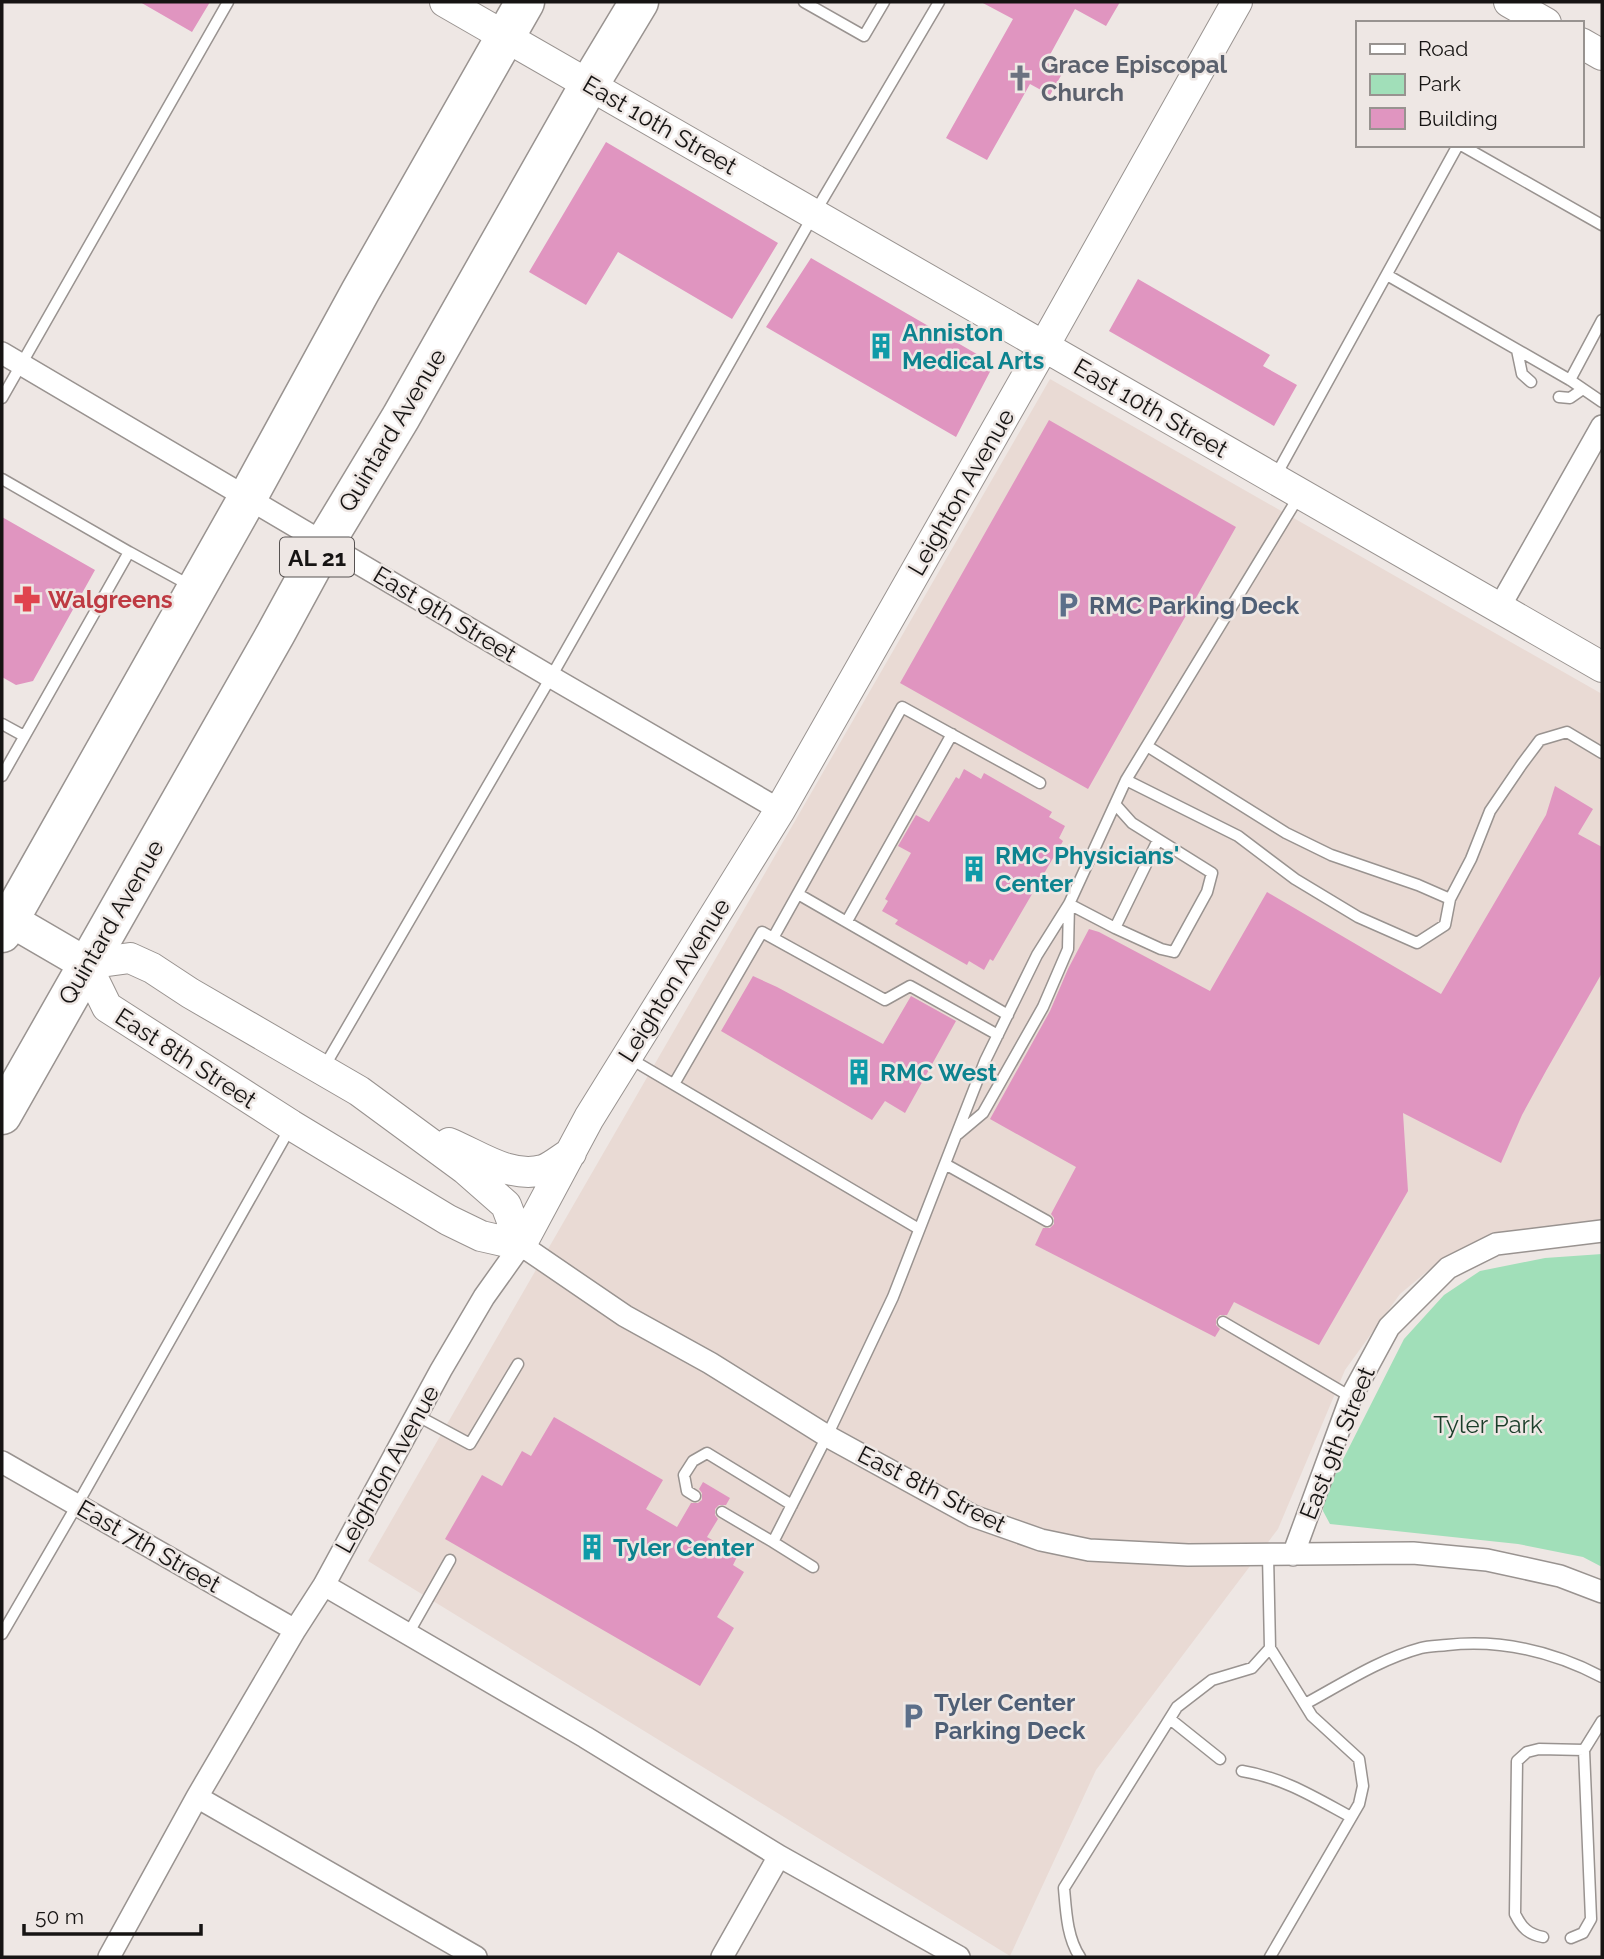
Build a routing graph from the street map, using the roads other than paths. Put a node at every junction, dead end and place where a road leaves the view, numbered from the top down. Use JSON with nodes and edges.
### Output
{"nodes":[{"id":1,"x":228,"y":2,"type":"edge"},
{"id":2,"x":445,"y":2,"type":"edge"},
{"id":3,"x":525,"y":2,"type":"edge"},
{"id":4,"x":639,"y":2,"type":"edge"},
{"id":5,"x":804,"y":2,"type":"edge"},
{"id":6,"x":884,"y":2,"type":"edge"},
{"id":7,"x":939,"y":2,"type":"edge"},
{"id":8,"x":1237,"y":2,"type":"edge"},
{"id":9,"x":505,"y":36,"type":"junction"},
{"id":10,"x":1583,"y":44,"type":"edge"},
{"id":11,"x":1602,"y":55,"type":"edge"},
{"id":12,"x":589,"y":85,"type":"junction"},
{"id":13,"x":1459,"y":147,"type":"edge"},
{"id":14,"x":1464,"y":147,"type":"edge"},
{"id":15,"x":814,"y":214,"type":"junction"},
{"id":16,"x":1602,"y":225,"type":"edge"},
{"id":17,"x":1387,"y":275,"type":"junction"},
{"id":18,"x":1602,"y":320,"type":"edge"},
{"id":19,"x":1044,"y":346,"type":"junction"},
{"id":20,"x":1517,"y":350,"type":"junction"},
{"id":21,"x":2,"y":353,"type":"edge"},
{"id":22,"x":21,"y":364,"type":"junction"},
{"id":23,"x":1570,"y":380,"type":"junction"},
{"id":24,"x":1531,"y":382,"type":"dead end"},
{"id":25,"x":1583,"y":389,"type":"junction"},
{"id":26,"x":1559,"y":397,"type":"dead end"},
{"id":27,"x":2,"y":398,"type":"edge"},
{"id":28,"x":1602,"y":402,"type":"edge"},
{"id":29,"x":1602,"y":426,"type":"edge"},
{"id":30,"x":1274,"y":478,"type":"junction"},
{"id":31,"x":2,"y":479,"type":"edge"},
{"id":32,"x":1300,"y":494,"type":"junction"},
{"id":33,"x":248,"y":497,"type":"junction"},
{"id":34,"x":325,"y":543,"type":"junction"},
{"id":35,"x":129,"y":552,"type":"junction"},
{"id":36,"x":195,"y":589,"type":"junction"},
{"id":37,"x":1499,"y":608,"type":"junction"},
{"id":38,"x":1602,"y":667,"type":"edge"},
{"id":39,"x":551,"y":677,"type":"junction"},
{"id":40,"x":2,"y":724,"type":"edge"},
{"id":41,"x":951,"y":734,"type":"junction"},
{"id":42,"x":24,"y":736,"type":"junction"},
{"id":43,"x":1147,"y":746,"type":"junction"},
{"id":44,"x":1602,"y":753,"type":"edge"},
{"id":45,"x":2,"y":776,"type":"edge"},
{"id":46,"x":1126,"y":780,"type":"junction"},
{"id":47,"x":1040,"y":783,"type":"dead end"},
{"id":48,"x":1115,"y":804,"type":"junction"},
{"id":49,"x":780,"y":810,"type":"junction"},
{"id":50,"x":1158,"y":840,"type":"junction"},
{"id":51,"x":798,"y":894,"type":"junction"},
{"id":52,"x":1450,"y":899,"type":"junction"},
{"id":53,"x":1069,"y":904,"type":"junction"},
{"id":54,"x":847,"y":921,"type":"junction"},
{"id":55,"x":4,"y":923,"type":"edge"},
{"id":56,"x":1115,"y":928,"type":"junction"},
{"id":57,"x":773,"y":938,"type":"junction"},
{"id":58,"x":86,"y":964,"type":"junction"},
{"id":59,"x":1007,"y":1015,"type":"junction"},
{"id":60,"x":998,"y":1035,"type":"junction"},
{"id":61,"x":627,"y":1057,"type":"junction"},
{"id":62,"x":323,"y":1070,"type":"junction"},
{"id":63,"x":674,"y":1084,"type":"junction"},
{"id":64,"x":2,"y":1115,"type":"edge"},
{"id":65,"x":399,"y":1121,"type":"junction"},
{"id":66,"x":291,"y":1125,"type":"junction"},
{"id":67,"x":956,"y":1135,"type":"junction"},
{"id":68,"x":571,"y":1153,"type":"junction"},
{"id":69,"x":944,"y":1164,"type":"junction"},
{"id":70,"x":1047,"y":1221,"type":"dead end"},
{"id":71,"x":919,"y":1229,"type":"junction"},
{"id":72,"x":1602,"y":1231,"type":"edge"},
{"id":73,"x":521,"y":1245,"type":"junction"},
{"id":74,"x":1223,"y":1322,"type":"dead end"},
{"id":75,"x":518,"y":1364,"type":"dead end"},
{"id":76,"x":1351,"y":1397,"type":"junction"},
{"id":77,"x":416,"y":1415,"type":"junction"},
{"id":78,"x":827,"y":1436,"type":"junction"},
{"id":79,"x":2,"y":1462,"type":"edge"},
{"id":80,"x":695,"y":1496,"type":"dead end"},
{"id":81,"x":77,"y":1505,"type":"junction"},
{"id":82,"x":792,"y":1505,"type":"junction"},
{"id":83,"x":722,"y":1512,"type":"dead end"},
{"id":84,"x":774,"y":1542,"type":"junction"},
{"id":85,"x":1268,"y":1555,"type":"junction"},
{"id":86,"x":1293,"y":1555,"type":"junction"},
{"id":87,"x":450,"y":1560,"type":"dead end"},
{"id":88,"x":813,"y":1567,"type":"dead end"},
{"id":89,"x":324,"y":1585,"type":"junction"},
{"id":90,"x":1602,"y":1592,"type":"edge"},
{"id":91,"x":295,"y":1630,"type":"junction"},
{"id":92,"x":2,"y":1634,"type":"edge"},
{"id":93,"x":408,"y":1634,"type":"junction"},
{"id":94,"x":1270,"y":1648,"type":"junction"},
{"id":95,"x":1602,"y":1677,"type":"edge"},
{"id":96,"x":1305,"y":1704,"type":"junction"},
{"id":97,"x":1170,"y":1719,"type":"junction"},
{"id":98,"x":1602,"y":1721,"type":"edge"},
{"id":99,"x":1584,"y":1750,"type":"junction"},
{"id":100,"x":1220,"y":1759,"type":"dead end"},
{"id":101,"x":1242,"y":1771,"type":"dead end"},
{"id":102,"x":197,"y":1797,"type":"junction"},
{"id":103,"x":1351,"y":1817,"type":"junction"},
{"id":104,"x":779,"y":1856,"type":"junction"},
{"id":105,"x":1543,"y":1937,"type":"dead end"},
{"id":106,"x":1571,"y":1938,"type":"dead end"},
{"id":107,"x":108,"y":1957,"type":"edge"},
{"id":108,"x":476,"y":1957,"type":"edge"},
{"id":109,"x":722,"y":1957,"type":"edge"},
{"id":110,"x":959,"y":1957,"type":"edge"},
{"id":111,"x":1080,"y":1957,"type":"edge"},
{"id":112,"x":1270,"y":1957,"type":"edge"}],
"edges":[{"from":1,"to":22,"type":"lane"},
{"from":2,"to":9,"type":"street","name":"East 10th Street"},
{"from":3,"to":9,"type":"highway"},
{"from":4,"to":12,"type":"highway","name":"Quintard Avenue","number":"AL 21"},
{"from":5,"to":6,"type":"lane"},
{"from":7,"to":15,"type":"lane"},
{"from":8,"to":19,"type":"street","name":"Leighton Avenue"},
{"from":9,"to":12,"type":"street","name":"East 10th Street"},
{"from":9,"to":33,"type":"highway"},
{"from":10,"to":11,"type":"street"},
{"from":12,"to":15,"type":"street","name":"East 10th Street"},
{"from":12,"to":34,"type":"highway","name":"Quintard Avenue","number":"AL 21"},
{"from":13,"to":17,"type":"lane"},
{"from":14,"to":16,"type":"lane"},
{"from":15,"to":19,"type":"street","name":"East 10th Street"},
{"from":15,"to":39,"type":"lane"},
{"from":17,"to":20,"type":"lane"},
{"from":17,"to":30,"type":"lane"},
{"from":18,"to":23,"type":"lane"},
{"from":19,"to":30,"type":"street","name":"East 10th Street"},
{"from":19,"to":49,"type":"street","name":"Leighton Avenue"},
{"from":20,"to":23,"type":"lane"},
{"from":20,"to":24,"type":"lane"},
{"from":21,"to":22,"type":"street","name":"East 9th Street"},
{"from":22,"to":27,"type":"lane"},
{"from":22,"to":33,"type":"street","name":"East 9th Street"},
{"from":23,"to":25,"type":"lane"},
{"from":25,"to":26,"type":"lane"},
{"from":25,"to":28,"type":"lane"},
{"from":29,"to":37,"type":"street"},
{"from":30,"to":32,"type":"street","name":"East 10th Street"},
{"from":31,"to":35,"type":"lane"},
{"from":32,"to":37,"type":"street","name":"East 10th Street"},
{"from":32,"to":43,"type":"lane"},
{"from":33,"to":34,"type":"street","name":"East 9th Street"},
{"from":33,"to":36,"type":"highway"},
{"from":34,"to":39,"type":"street","name":"East 9th Street"},
{"from":34,"to":58,"type":"highway","name":"Quintard Avenue","number":"AL 21"},
{"from":35,"to":36,"type":"lane"},
{"from":35,"to":42,"type":"lane"},
{"from":36,"to":55,"type":"highway"},
{"from":37,"to":38,"type":"street","name":"East 10th Street"},
{"from":39,"to":49,"type":"street","name":"East 9th Street"},
{"from":39,"to":62,"type":"lane"},
{"from":40,"to":42,"type":"lane"},
{"from":41,"to":47,"type":"lane"},
{"from":41,"to":51,"type":"lane"},
{"from":41,"to":54,"type":"lane"},
{"from":42,"to":45,"type":"lane"},
{"from":43,"to":46,"type":"lane"},
{"from":43,"to":52,"type":"lane"},
{"from":44,"to":52,"type":"lane"},
{"from":46,"to":48,"type":"lane"},
{"from":46,"to":52,"type":"lane"},
{"from":48,"to":50,"type":"lane"},
{"from":48,"to":53,"type":"lane"},
{"from":49,"to":61,"type":"street","name":"Leighton Avenue"},
{"from":50,"to":56,"type":"lane"},
{"from":50,"to":56,"type":"lane"},
{"from":51,"to":54,"type":"lane"},
{"from":51,"to":57,"type":"lane"},
{"from":53,"to":56,"type":"lane"},
{"from":53,"to":59,"type":"lane"},
{"from":53,"to":67,"type":"lane"},
{"from":54,"to":59,"type":"lane"},
{"from":55,"to":58,"type":"main road"},
{"from":57,"to":60,"type":"lane"},
{"from":57,"to":63,"type":"lane"},
{"from":58,"to":62,"type":"street"},
{"from":58,"to":64,"type":"highway","name":"Quintard Avenue","number":"AL 21"},
{"from":58,"to":66,"type":"street","name":"East 8th Street"},
{"from":59,"to":60,"type":"lane"},
{"from":60,"to":67,"type":"lane"},
{"from":61,"to":63,"type":"lane"},
{"from":61,"to":68,"type":"street","name":"Leighton Avenue"},
{"from":62,"to":65,"type":"street"},
{"from":63,"to":71,"type":"lane"},
{"from":65,"to":68,"type":"street"},
{"from":65,"to":73,"type":"street"},
{"from":66,"to":73,"type":"street","name":"East 8th Street"},
{"from":66,"to":81,"type":"lane"},
{"from":67,"to":69,"type":"lane"},
{"from":68,"to":73,"type":"street","name":"Leighton Avenue"},
{"from":69,"to":70,"type":"lane"},
{"from":69,"to":71,"type":"lane"},
{"from":71,"to":78,"type":"lane"},
{"from":72,"to":76,"type":"street","name":"East 9th Street"},
{"from":73,"to":77,"type":"street","name":"Leighton Avenue"},
{"from":73,"to":78,"type":"street","name":"East 8th Street"},
{"from":74,"to":76,"type":"lane"},
{"from":75,"to":77,"type":"lane"},
{"from":76,"to":86,"type":"street","name":"East 9th Street"},
{"from":77,"to":89,"type":"street","name":"Leighton Avenue"},
{"from":78,"to":82,"type":"lane"},
{"from":78,"to":85,"type":"street","name":"East 8th Street"},
{"from":79,"to":81,"type":"street","name":"East 7th Street"},
{"from":80,"to":82,"type":"lane"},
{"from":81,"to":91,"type":"street","name":"East 7th Street"},
{"from":81,"to":92,"type":"lane"},
{"from":82,"to":84,"type":"lane"},
{"from":83,"to":84,"type":"lane"},
{"from":84,"to":88,"type":"lane"},
{"from":85,"to":86,"type":"street","name":"East 8th Street"},
{"from":85,"to":94,"type":"lane"},
{"from":86,"to":90,"type":"street","name":"East 8th Street"},
{"from":87,"to":93,"type":"lane"},
{"from":89,"to":91,"type":"street","name":"Leighton Avenue"},
{"from":89,"to":93,"type":"street"},
{"from":91,"to":102,"type":"street","name":"Leighton Avenue"},
{"from":93,"to":104,"type":"street"},
{"from":94,"to":96,"type":"lane"},
{"from":94,"to":97,"type":"lane"},
{"from":95,"to":96,"type":"lane"},
{"from":96,"to":103,"type":"lane"},
{"from":97,"to":100,"type":"lane"},
{"from":97,"to":111,"type":"lane"},
{"from":98,"to":99,"type":"lane"},
{"from":99,"to":105,"type":"lane"},
{"from":99,"to":106,"type":"lane"},
{"from":101,"to":103,"type":"lane"},
{"from":102,"to":107,"type":"street","name":"Leighton Avenue"},
{"from":102,"to":108,"type":"street"},
{"from":103,"to":112,"type":"lane"},
{"from":104,"to":109,"type":"street"},
{"from":104,"to":110,"type":"street"}]}
